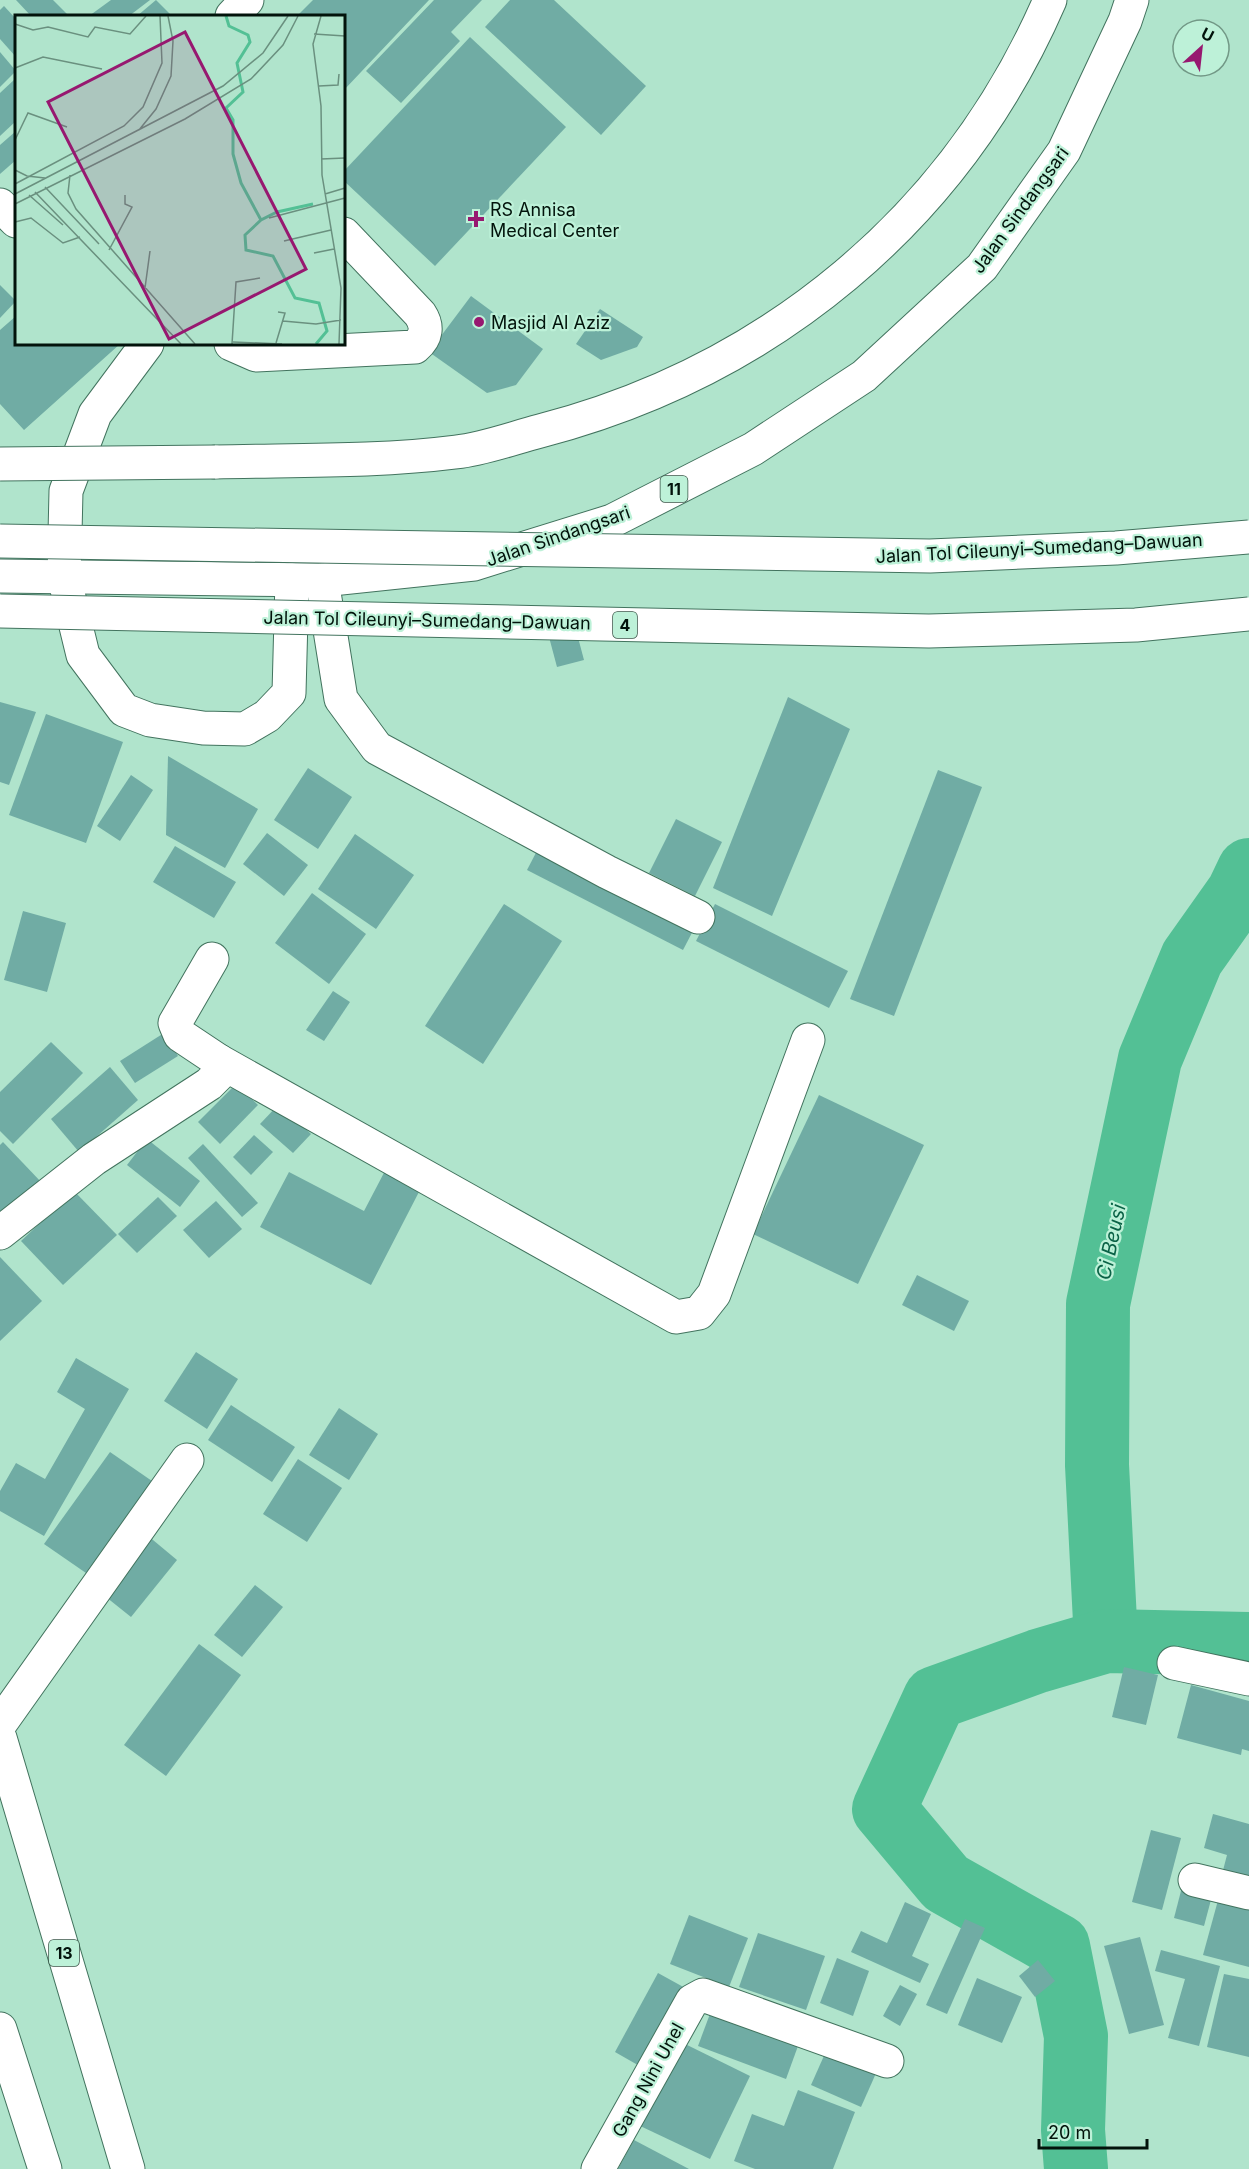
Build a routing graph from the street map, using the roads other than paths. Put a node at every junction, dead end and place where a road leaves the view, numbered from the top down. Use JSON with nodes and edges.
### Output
{"nodes":[{"id":1,"x":248,"y":0,"type":"edge"},
{"id":2,"x":1050,"y":0,"type":"edge"},
{"id":3,"x":1132,"y":0,"type":"edge"},
{"id":4,"x":233,"y":15,"type":"edge"},
{"id":5,"x":0,"y":205,"type":"edge"},
{"id":6,"x":15,"y":220,"type":"edge"},
{"id":7,"x":347,"y":238,"type":"edge"},
{"id":8,"x":146,"y":345,"type":"edge"},
{"id":9,"x":244,"y":349,"type":"edge"},
{"id":10,"x":0,"y":464,"type":"edge"},
{"id":11,"x":1249,"y":537,"type":"edge"},
{"id":12,"x":0,"y":541,"type":"edge"},
{"id":13,"x":0,"y":576,"type":"edge"},
{"id":14,"x":64,"y":577,"type":"junction"},
{"id":15,"x":307,"y":580,"type":"junction"},
{"id":16,"x":0,"y":611,"type":"edge"},
{"id":17,"x":1249,"y":614,"type":"edge"},
{"id":18,"x":698,"y":917,"type":"dead end"},
{"id":19,"x":212,"y":959,"type":"dead end"},
{"id":20,"x":808,"y":1040,"type":"dead end"},
{"id":21,"x":219,"y":1061,"type":"junction"},
{"id":22,"x":0,"y":1233,"type":"edge"},
{"id":23,"x":187,"y":1460,"type":"dead end"},
{"id":24,"x":1174,"y":1663,"type":"dead end"},
{"id":25,"x":1249,"y":1679,"type":"edge"},
{"id":26,"x":0,"y":1724,"type":"edge"},
{"id":27,"x":0,"y":1738,"type":"edge"},
{"id":28,"x":1195,"y":1880,"type":"dead end"},
{"id":29,"x":1249,"y":1893,"type":"edge"},
{"id":30,"x":0,"y":2029,"type":"edge"},
{"id":31,"x":887,"y":2061,"type":"dead end"},
{"id":32,"x":38,"y":2167,"type":"edge"},
{"id":33,"x":128,"y":2169,"type":"edge"},
{"id":34,"x":598,"y":2169,"type":"edge"}],
"edges":[{"from":1,"to":4,"type":"main road"},
{"from":2,"to":10,"type":"main road","bridge":true},
{"from":3,"to":15,"type":"main road","name":"Jalan Sindangsari","number":"11"},
{"from":5,"to":6,"type":"main road"},
{"from":7,"to":9,"type":"main road"},
{"from":8,"to":14,"type":"main road"},
{"from":11,"to":12,"type":"main road","name":"Jalan Tol Cileunyi–Sumedang–Dawuan","bridge":true},
{"from":13,"to":14,"type":"main road","name":"Jalan Sindangsari","number":"11"},
{"from":14,"to":15,"type":"main road","name":"Jalan Sindangsari","number":"11"},
{"from":14,"to":15,"type":"main road"},
{"from":15,"to":18,"type":"main road"},
{"from":16,"to":17,"type":"main road","name":"Jalan Tol Cileunyi–Sumedang–Dawuan","number":"4","bridge":true},
{"from":19,"to":21,"type":"main road"},
{"from":20,"to":21,"type":"main road"},
{"from":21,"to":22,"type":"main road"},
{"from":23,"to":26,"type":"main road"},
{"from":24,"to":25,"type":"main road"},
{"from":27,"to":33,"type":"main road","number":"13"},
{"from":28,"to":29,"type":"main road"},
{"from":30,"to":32,"type":"main road"},
{"from":31,"to":34,"type":"main road","name":"Gang Nini Unel"}]}
